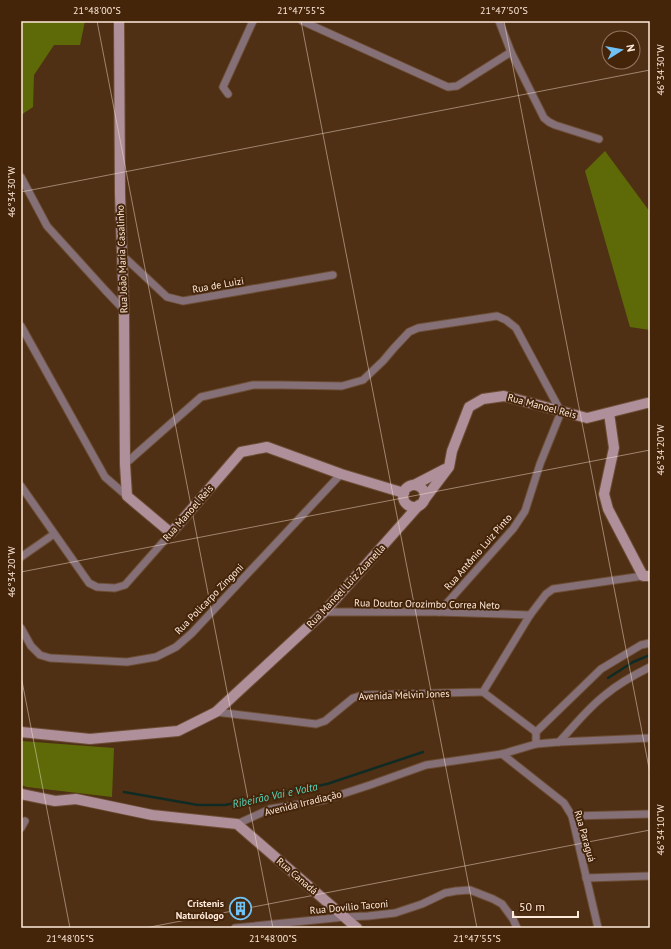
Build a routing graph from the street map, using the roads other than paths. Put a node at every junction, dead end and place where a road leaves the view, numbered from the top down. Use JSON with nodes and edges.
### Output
{"nodes":[{"id":1,"x":119,"y":21,"type":"edge"},
{"id":2,"x":253,"y":21,"type":"edge"},
{"id":3,"x":302,"y":21,"type":"edge"},
{"id":4,"x":499,"y":21,"type":"edge"},
{"id":5,"x":511,"y":52,"type":"junction"},
{"id":6,"x":228,"y":94,"type":"dead end"},
{"id":7,"x":599,"y":139,"type":"dead end"},
{"id":8,"x":21,"y":177,"type":"edge"},
{"id":9,"x":122,"y":255,"type":"junction"},
{"id":10,"x":333,"y":275,"type":"dead end"},
{"id":11,"x":124,"y":310,"type":"junction"},
{"id":12,"x":21,"y":326,"type":"edge"},
{"id":13,"x":650,"y":403,"type":"edge"},
{"id":14,"x":561,"y":412,"type":"junction"},
{"id":15,"x":609,"y":413,"type":"junction"},
{"id":16,"x":125,"y":464,"type":"junction"},
{"id":17,"x":449,"y":467,"type":"junction"},
{"id":18,"x":341,"y":474,"type":"junction"},
{"id":19,"x":414,"y":485,"type":"junction"},
{"id":20,"x":21,"y":486,"type":"edge"},
{"id":21,"x":404,"y":493,"type":"junction"},
{"id":22,"x":127,"y":496,"type":"junction"},
{"id":23,"x":421,"y":503,"type":"junction"},
{"id":24,"x":171,"y":533,"type":"junction"},
{"id":25,"x":54,"y":534,"type":"junction"},
{"id":26,"x":21,"y":556,"type":"edge"},
{"id":27,"x":647,"y":576,"type":"edge"},
{"id":28,"x":324,"y":612,"type":"junction"},
{"id":29,"x":439,"y":612,"type":"junction"},
{"id":30,"x":530,"y":615,"type":"junction"},
{"id":31,"x":21,"y":628,"type":"edge"},
{"id":32,"x":650,"y":643,"type":"edge"},
{"id":33,"x":650,"y":667,"type":"edge"},
{"id":34,"x":483,"y":692,"type":"junction"},
{"id":35,"x":216,"y":712,"type":"junction"},
{"id":36,"x":21,"y":732,"type":"edge"},
{"id":37,"x":536,"y":732,"type":"junction"},
{"id":38,"x":650,"y":738,"type":"edge"},
{"id":39,"x":559,"y":742,"type":"junction"},
{"id":40,"x":536,"y":744,"type":"junction"},
{"id":41,"x":502,"y":754,"type":"junction"},
{"id":42,"x":21,"y":794,"type":"edge"},
{"id":43,"x":650,"y":814,"type":"edge"},
{"id":44,"x":572,"y":816,"type":"junction"},
{"id":45,"x":26,"y":821,"type":"dead end"},
{"id":46,"x":237,"y":824,"type":"junction"},
{"id":47,"x":21,"y":828,"type":"edge"},
{"id":48,"x":650,"y":876,"type":"edge"},
{"id":49,"x":586,"y":878,"type":"junction"},
{"id":50,"x":345,"y":917,"type":"junction"},
{"id":51,"x":235,"y":928,"type":"edge"},
{"id":52,"x":357,"y":928,"type":"edge"},
{"id":53,"x":517,"y":928,"type":"edge"},
{"id":54,"x":598,"y":928,"type":"edge"}],
"edges":[{"from":1,"to":9,"type":"street","name":"Rua João Maria Casalinho"},
{"from":2,"to":6,"type":"street"},
{"from":3,"to":5,"type":"street"},
{"from":4,"to":5,"type":"street"},
{"from":5,"to":7,"type":"street"},
{"from":8,"to":11,"type":"street"},
{"from":9,"to":10,"type":"street","name":"Rua de Luizi"},
{"from":9,"to":11,"type":"street","name":"Rua João Maria Casalinho"},
{"from":11,"to":16,"type":"street","name":"Rua João Maria Casalinho"},
{"from":12,"to":22,"type":"street"},
{"from":13,"to":15,"type":"street","name":"Rua Manoel Reis"},
{"from":14,"to":15,"type":"street","name":"Rua Manoel Reis"},
{"from":14,"to":16,"type":"street"},
{"from":14,"to":17,"type":"street","name":"Rua Manoel Reis"},
{"from":14,"to":29,"type":"street","name":"Rua Antônio Luiz Pinto"},
{"from":15,"to":27,"type":"street"},
{"from":16,"to":22,"type":"street","name":"Rua João Maria Casalinho"},
{"from":17,"to":19,"type":"street"},
{"from":17,"to":23,"type":"street","name":"Rua Manoel Luiz Zuanella"},
{"from":18,"to":21,"type":"street","name":"Rua Manoel Reis"},
{"from":18,"to":24,"type":"street","name":"Rua Manoel Reis"},
{"from":18,"to":31,"type":"street","name":"Rua Policarpo Zingoni"},
{"from":19,"to":21,"type":"street"},
{"from":19,"to":23,"type":"street"},
{"from":20,"to":25,"type":"street","name":"Rua Manoel Reis"},
{"from":21,"to":23,"type":"street"},
{"from":22,"to":24,"type":"street"},
{"from":23,"to":28,"type":"street","name":"Rua Manoel Luiz Zuanella"},
{"from":24,"to":25,"type":"street","name":"Rua Manoel Reis"},
{"from":25,"to":26,"type":"street"},
{"from":27,"to":30,"type":"street"},
{"from":28,"to":29,"type":"street","name":"Rua Doutor Orozimbo Correa Neto"},
{"from":28,"to":35,"type":"street","name":"Rua Manoel Luiz Zuanella"},
{"from":29,"to":30,"type":"street","name":"Rua Doutor Orozimbo Correa Neto"},
{"from":30,"to":34,"type":"street"},
{"from":32,"to":37,"type":"street"},
{"from":33,"to":39,"type":"street"},
{"from":34,"to":35,"type":"street","name":"Avenida Melvin Jones"},
{"from":34,"to":37,"type":"street"},
{"from":35,"to":36,"type":"street"},
{"from":37,"to":40,"type":"street"},
{"from":38,"to":39,"type":"street","name":"Avenida Irradiação"},
{"from":39,"to":40,"type":"street","name":"Avenida Irradiação"},
{"from":40,"to":41,"type":"street","name":"Avenida Irradiação"},
{"from":41,"to":44,"type":"street","name":"Rua Paraguá"},
{"from":41,"to":46,"type":"street","name":"Avenida Irradiação"},
{"from":42,"to":46,"type":"street"},
{"from":43,"to":44,"type":"street"},
{"from":44,"to":49,"type":"street","name":"Rua Paraguá"},
{"from":45,"to":47,"type":"street"},
{"from":46,"to":50,"type":"street","name":"Rua Canadá"},
{"from":48,"to":49,"type":"street"},
{"from":49,"to":54,"type":"street","name":"Rua Paraguá"},
{"from":50,"to":51,"type":"street","name":"Rua Dovílio Taconi"},
{"from":50,"to":52,"type":"street","name":"Rua Canadá"},
{"from":50,"to":53,"type":"street","name":"Rua Dovílio Taconi"}]}
